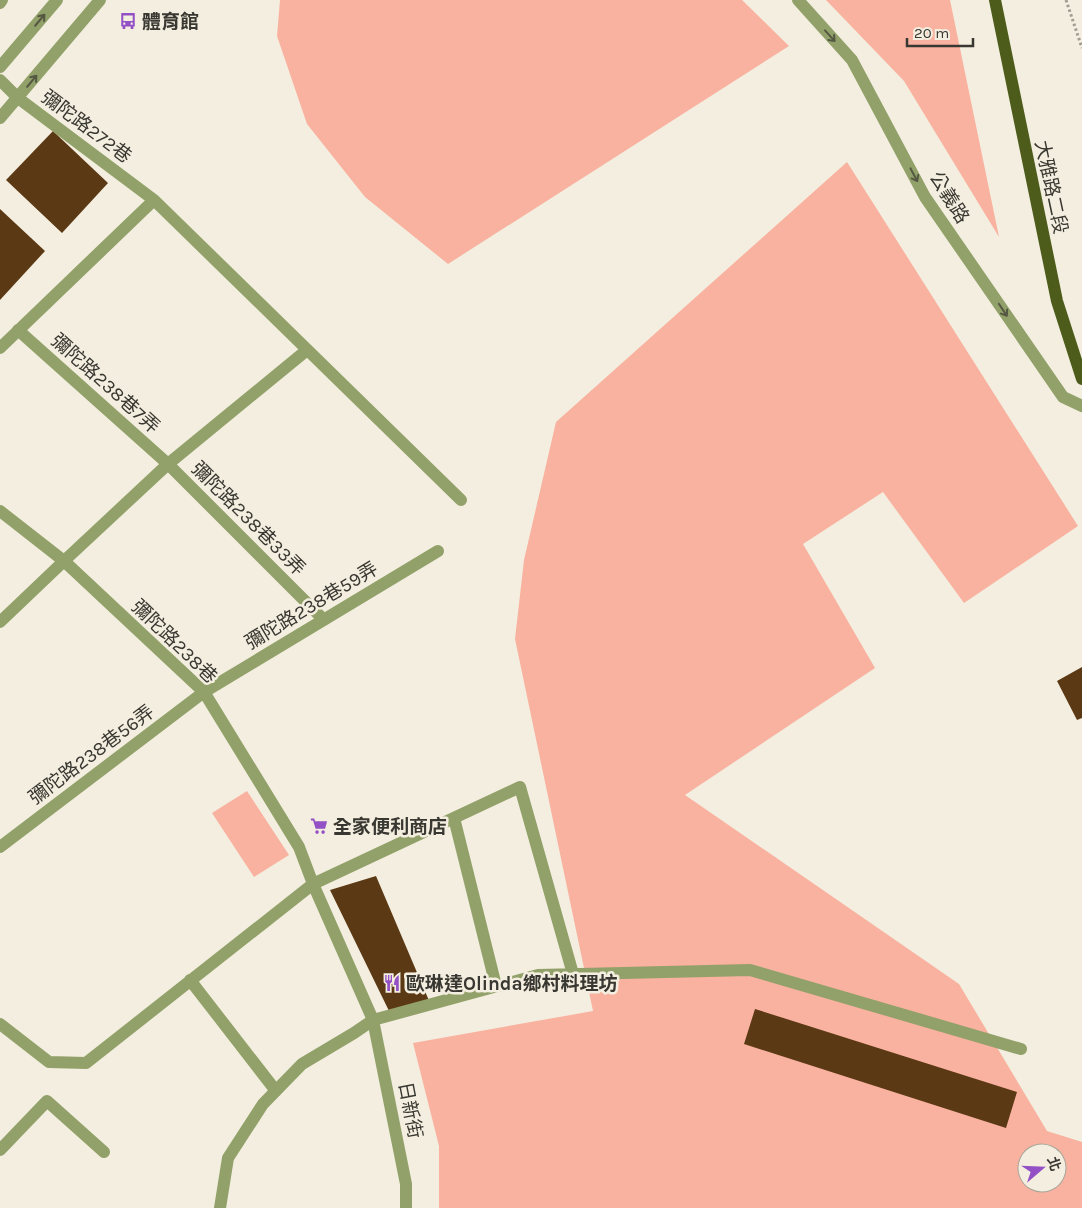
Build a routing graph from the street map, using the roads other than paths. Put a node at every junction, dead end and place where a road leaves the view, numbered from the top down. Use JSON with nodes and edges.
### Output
{"nodes":[{"id":1,"x":57,"y":0,"type":"edge"},
{"id":2,"x":100,"y":0,"type":"edge"},
{"id":3,"x":798,"y":0,"type":"edge"},
{"id":4,"x":995,"y":0,"type":"edge"},
{"id":5,"x":0,"y":68,"type":"edge"},
{"id":6,"x":0,"y":80,"type":"edge"},
{"id":7,"x":18,"y":98,"type":"junction"},
{"id":8,"x":0,"y":118,"type":"edge"},
{"id":9,"x":154,"y":200,"type":"junction"},
{"id":10,"x":18,"y":330,"type":"junction"},
{"id":11,"x":0,"y":348,"type":"edge"},
{"id":12,"x":307,"y":350,"type":"junction"},
{"id":13,"x":1082,"y":379,"type":"edge"},
{"id":14,"x":1082,"y":406,"type":"edge"},
{"id":15,"x":168,"y":464,"type":"junction"},
{"id":16,"x":461,"y":500,"type":"dead end"},
{"id":17,"x":0,"y":511,"type":"edge"},
{"id":18,"x":438,"y":551,"type":"dead end"},
{"id":19,"x":64,"y":561,"type":"junction"},
{"id":20,"x":324,"y":620,"type":"junction"},
{"id":21,"x":0,"y":622,"type":"edge"},
{"id":22,"x":204,"y":692,"type":"junction"},
{"id":23,"x":454,"y":818,"type":"junction"},
{"id":24,"x":0,"y":847,"type":"edge"},
{"id":25,"x":313,"y":884,"type":"junction"},
{"id":26,"x":573,"y":974,"type":"junction"},
{"id":27,"x":190,"y":980,"type":"junction"},
{"id":28,"x":496,"y":986,"type":"junction"},
{"id":29,"x":373,"y":1020,"type":"junction"},
{"id":30,"x":0,"y":1024,"type":"edge"},
{"id":31,"x":1021,"y":1049,"type":"dead end"},
{"id":32,"x":276,"y":1091,"type":"junction"},
{"id":33,"x":0,"y":1150,"type":"edge"},
{"id":34,"x":104,"y":1152,"type":"dead end"},
{"id":35,"x":220,"y":1208,"type":"edge"},
{"id":36,"x":406,"y":1208,"type":"edge"}],
"edges":[{"from":5,"to":1,"type":"street","one_way":true},
{"from":7,"to":2,"type":"street","one_way":true},
{"from":3,"to":14,"type":"street","name":"公義路","one_way":true},
{"from":4,"to":13,"type":"main road","name":"大雅路二段"},
{"from":6,"to":7,"type":"street","name":"彌陀路272巷"},
{"from":7,"to":8,"type":"street"},
{"from":7,"to":9,"type":"street","name":"彌陀路272巷"},
{"from":9,"to":10,"type":"street"},
{"from":9,"to":12,"type":"street"},
{"from":10,"to":11,"type":"street"},
{"from":10,"to":15,"type":"street","name":"彌陀路238巷7弄"},
{"from":12,"to":15,"type":"street","name":"彌陀路238巷33弄"},
{"from":12,"to":16,"type":"street"},
{"from":15,"to":19,"type":"street","name":"彌陀路238巷33弄"},
{"from":15,"to":20,"type":"street","name":"彌陀路238巷33弄"},
{"from":17,"to":19,"type":"street","name":"彌陀路238巷"},
{"from":18,"to":20,"type":"street","name":"彌陀路238巷59弄"},
{"from":19,"to":21,"type":"street","name":"彌陀路238巷33弄"},
{"from":19,"to":22,"type":"street","name":"彌陀路238巷"},
{"from":20,"to":22,"type":"street","name":"彌陀路238巷59弄"},
{"from":22,"to":24,"type":"street","name":"彌陀路238巷56弄"},
{"from":22,"to":25,"type":"street","name":"彌陀路238巷"},
{"from":23,"to":25,"type":"street"},
{"from":23,"to":26,"type":"street"},
{"from":23,"to":28,"type":"street"},
{"from":25,"to":27,"type":"street"},
{"from":25,"to":29,"type":"street","name":"彌陀路238巷"},
{"from":26,"to":28,"type":"street"},
{"from":26,"to":31,"type":"street"},
{"from":27,"to":30,"type":"street"},
{"from":27,"to":32,"type":"street"},
{"from":28,"to":29,"type":"street"},
{"from":29,"to":32,"type":"street"},
{"from":29,"to":36,"type":"street","name":"日新街"},
{"from":32,"to":35,"type":"street"},
{"from":33,"to":34,"type":"street"}]}
